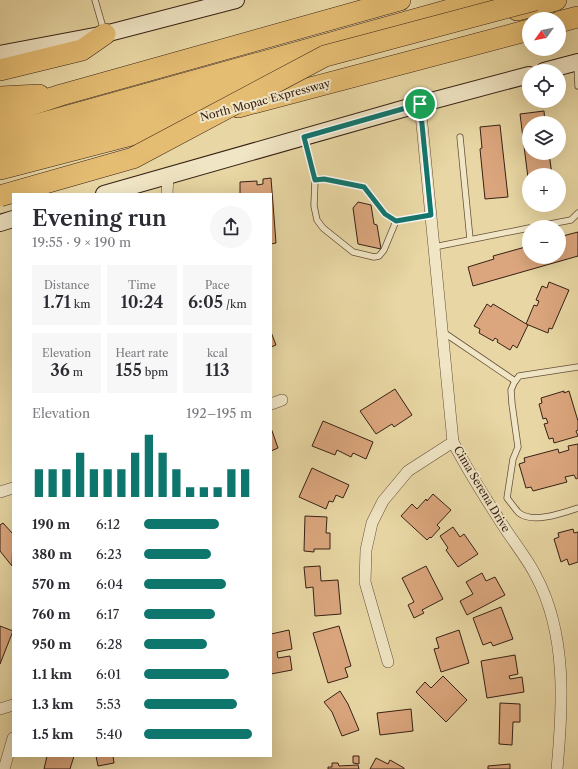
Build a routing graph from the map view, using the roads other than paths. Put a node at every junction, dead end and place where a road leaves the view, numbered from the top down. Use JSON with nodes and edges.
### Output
{"nodes":[{"id":1,"x":96,"y":0,"type":"edge"},
{"id":2,"x":236,"y":0,"type":"edge"},
{"id":3,"x":400,"y":0,"type":"edge"},
{"id":4,"x":485,"y":0,"type":"edge"},
{"id":5,"x":510,"y":0,"type":"edge"},
{"id":6,"x":535,"y":0,"type":"edge"},
{"id":7,"x":556,"y":0,"type":"edge"},
{"id":8,"x":578,"y":17,"type":"edge"},
{"id":9,"x":566,"y":20,"type":"edge"},
{"id":10,"x":522,"y":32,"type":"edge"},
{"id":11,"x":105,"y":34,"type":"junction"},
{"id":12,"x":0,"y":54,"type":"edge"},
{"id":13,"x":577,"y":62,"type":"edge"},
{"id":14,"x":566,"y":65,"type":"edge"},
{"id":15,"x":0,"y":70,"type":"edge"},
{"id":16,"x":522,"y":77,"type":"edge"},
{"id":17,"x":578,"y":86,"type":"edge"},
{"id":18,"x":61,"y":95,"type":"junction"},
{"id":19,"x":0,"y":97,"type":"edge"},
{"id":20,"x":420,"y":104,"type":"junction"},
{"id":21,"x":0,"y":115,"type":"edge"},
{"id":22,"x":0,"y":135,"type":"edge"},
{"id":23,"x":304,"y":137,"type":"junction"},
{"id":24,"x":460,"y":137,"type":"dead end"},
{"id":25,"x":0,"y":154,"type":"edge"},
{"id":26,"x":0,"y":169,"type":"edge"},
{"id":27,"x":168,"y":176,"type":"junction"},
{"id":28,"x":315,"y":180,"type":"junction"},
{"id":29,"x":0,"y":190,"type":"edge"},
{"id":30,"x":108,"y":193,"type":"edge"},
{"id":31,"x":167,"y":193,"type":"edge"},
{"id":32,"x":0,"y":196,"type":"edge"},
{"id":33,"x":578,"y":214,"type":"edge"},
{"id":34,"x":431,"y":215,"type":"junction"},
{"id":35,"x":396,"y":221,"type":"junction"},
{"id":36,"x":566,"y":221,"type":"edge"},
{"id":37,"x":522,"y":229,"type":"edge"},
{"id":38,"x":470,"y":239,"type":"junction"},
{"id":39,"x":434,"y":247,"type":"junction"},
{"id":40,"x":442,"y":332,"type":"junction"},
{"id":41,"x":578,"y":366,"type":"edge"},
{"id":42,"x":515,"y":381,"type":"junction"},
{"id":43,"x":453,"y":442,"type":"junction"},
{"id":44,"x":12,"y":488,"type":"edge"},
{"id":45,"x":0,"y":492,"type":"edge"},
{"id":46,"x":578,"y":508,"type":"edge"},
{"id":47,"x":388,"y":662,"type":"dead end"},
{"id":48,"x":12,"y":705,"type":"edge"},
{"id":49,"x":0,"y":709,"type":"edge"},
{"id":50,"x":12,"y":741,"type":"edge"},
{"id":51,"x":4,"y":769,"type":"edge"},
{"id":52,"x":557,"y":769,"type":"edge"}],
"edges":[{"from":1,"to":11,"type":"lane"},
{"from":2,"to":11,"type":"main road"},
{"from":3,"to":18,"type":"highway"},
{"from":4,"to":22,"type":"highway"},
{"from":5,"to":29,"type":"highway"},
{"from":6,"to":32,"type":"highway","bridge":true},
{"from":7,"to":25,"type":"highway"},
{"from":8,"to":9,"type":"highway"},
{"from":10,"to":26,"type":"highway","name":"North Mopac Expressway"},
{"from":11,"to":12,"type":"main road"},
{"from":11,"to":15,"type":"highway"},
{"from":13,"to":14,"type":"main road"},
{"from":13,"to":17,"type":"lane"},
{"from":16,"to":20,"type":"main road"},
{"from":18,"to":19,"type":"highway"},
{"from":18,"to":21,"type":"highway"},
{"from":20,"to":23,"type":"main road"},
{"from":20,"to":34,"type":"street","name":"Cima Serena Drive"},
{"from":23,"to":27,"type":"main road"},
{"from":23,"to":28,"type":"lane"},
{"from":24,"to":38,"type":"lane"},
{"from":27,"to":30,"type":"main road"},
{"from":27,"to":31,"type":"street"},
{"from":28,"to":35,"type":"lane"},
{"from":28,"to":35,"type":"lane"},
{"from":33,"to":36,"type":"lane"},
{"from":34,"to":35,"type":"lane"},
{"from":34,"to":39,"type":"street","name":"Cima Serena Drive"},
{"from":37,"to":38,"type":"lane"},
{"from":38,"to":39,"type":"lane"},
{"from":39,"to":40,"type":"street","name":"Cima Serena Drive"},
{"from":40,"to":42,"type":"lane"},
{"from":40,"to":43,"type":"street","name":"Cima Serena Drive"},
{"from":41,"to":42,"type":"lane"},
{"from":42,"to":46,"type":"lane"},
{"from":43,"to":47,"type":"street"},
{"from":43,"to":52,"type":"street","name":"Cima Serena Drive"},
{"from":44,"to":45,"type":"street"},
{"from":48,"to":49,"type":"street"},
{"from":50,"to":51,"type":"street"}]}
